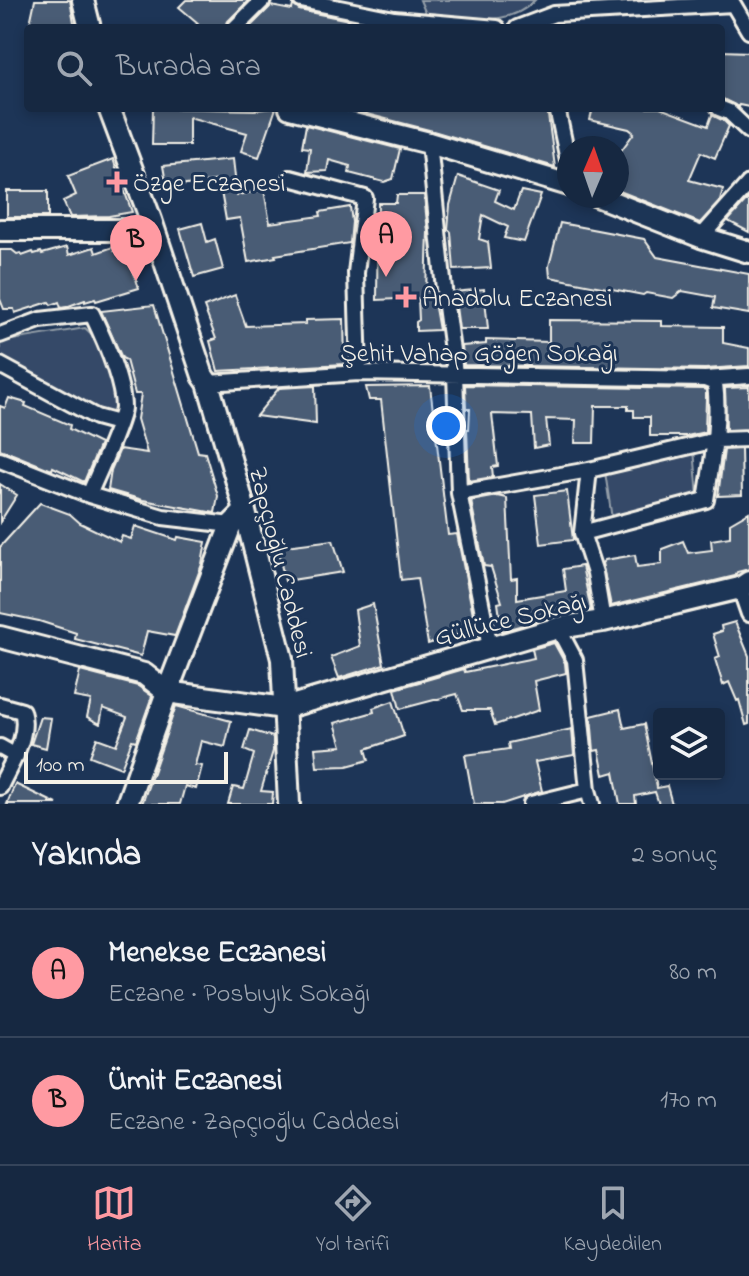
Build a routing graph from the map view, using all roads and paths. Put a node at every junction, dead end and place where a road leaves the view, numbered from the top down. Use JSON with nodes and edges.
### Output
{"nodes":[{"id":1,"x":73,"y":0,"type":"edge"},
{"id":2,"x":83,"y":0,"type":"edge"},
{"id":3,"x":97,"y":0,"type":"edge"},
{"id":4,"x":263,"y":0,"type":"edge"},
{"id":5,"x":301,"y":0,"type":"edge"},
{"id":6,"x":77,"y":24,"type":"edge"},
{"id":7,"x":89,"y":24,"type":"edge"},
{"id":8,"x":100,"y":24,"type":"edge"},
{"id":9,"x":239,"y":24,"type":"edge"},
{"id":10,"x":451,"y":24,"type":"edge"},
{"id":11,"x":528,"y":24,"type":"edge"},
{"id":12,"x":749,"y":31,"type":"edge"},
{"id":13,"x":725,"y":110,"type":"edge"},
{"id":14,"x":114,"y":112,"type":"edge"},
{"id":15,"x":114,"y":112,"type":"edge"},
{"id":16,"x":306,"y":112,"type":"edge"},
{"id":17,"x":558,"y":112,"type":"edge"},
{"id":18,"x":749,"y":131,"type":"edge"},
{"id":19,"x":563,"y":136,"type":"edge"},
{"id":20,"x":429,"y":143,"type":"junction"},
{"id":21,"x":290,"y":178,"type":"dead end"},
{"id":22,"x":557,"y":181,"type":"edge"},
{"id":23,"x":749,"y":183,"type":"edge"},
{"id":24,"x":627,"y":208,"type":"edge"},
{"id":25,"x":0,"y":230,"type":"edge"},
{"id":26,"x":154,"y":230,"type":"junction"},
{"id":27,"x":701,"y":237,"type":"junction"},
{"id":28,"x":749,"y":252,"type":"edge"},
{"id":29,"x":0,"y":335,"type":"edge"},
{"id":30,"x":0,"y":365,"type":"edge"},
{"id":31,"x":359,"y":373,"type":"junction"},
{"id":32,"x":455,"y":373,"type":"junction"},
{"id":33,"x":749,"y":376,"type":"edge"},
{"id":34,"x":705,"y":379,"type":"junction"},
{"id":35,"x":208,"y":383,"type":"junction"},
{"id":36,"x":118,"y":423,"type":"junction"},
{"id":37,"x":749,"y":439,"type":"edge"},
{"id":38,"x":716,"y":440,"type":"junction"},
{"id":39,"x":0,"y":460,"type":"edge"},
{"id":40,"x":589,"y":470,"type":"junction"},
{"id":41,"x":459,"y":493,"type":"junction"},
{"id":42,"x":89,"y":495,"type":"junction"},
{"id":43,"x":238,"y":518,"type":"junction"},
{"id":44,"x":582,"y":533,"type":"junction"},
{"id":45,"x":745,"y":585,"type":"edge"},
{"id":46,"x":749,"y":614,"type":"edge"},
{"id":47,"x":603,"y":621,"type":"junction"},
{"id":48,"x":558,"y":628,"type":"junction"},
{"id":49,"x":0,"y":637,"type":"edge"},
{"id":50,"x":490,"y":647,"type":"junction"},
{"id":51,"x":167,"y":692,"type":"junction"},
{"id":52,"x":0,"y":705,"type":"edge"},
{"id":53,"x":284,"y":708,"type":"junction"},
{"id":54,"x":0,"y":747,"type":"edge"},
{"id":55,"x":16,"y":756,"type":"junction"},
{"id":56,"x":0,"y":787,"type":"edge"},
{"id":57,"x":590,"y":797,"type":"edge"},
{"id":58,"x":127,"y":804,"type":"edge"},
{"id":59,"x":289,"y":804,"type":"edge"},
{"id":60,"x":531,"y":804,"type":"edge"}],
"edges":[{"from":1,"to":6,"type":"street"},
{"from":2,"to":7,"type":"street"},
{"from":3,"to":8,"type":"street"},
{"from":4,"to":9,"type":"street"},
{"from":5,"to":10,"type":"street"},
{"from":11,"to":12,"type":"street"},
{"from":13,"to":18,"type":"street"},
{"from":14,"to":26,"type":"street","name":"Zapçıoğlu Caddesi"},
{"from":15,"to":35,"type":"street","name":"Zapçıoğlu Caddesi"},
{"from":16,"to":20,"type":"street"},
{"from":17,"to":19,"type":"street"},
{"from":20,"to":22,"type":"street"},
{"from":20,"to":32,"type":"street"},
{"from":21,"to":31,"type":"street"},
{"from":23,"to":27,"type":"street"},
{"from":24,"to":27,"type":"street"},
{"from":25,"to":26,"type":"street"},
{"from":26,"to":35,"type":"street","name":"Zapçıoğlu Caddesi"},
{"from":27,"to":28,"type":"street"},
{"from":29,"to":36,"type":"street"},
{"from":30,"to":36,"type":"street"},
{"from":31,"to":32,"type":"street","name":"Şehit Vahap Göğen Sokağı"},
{"from":31,"to":35,"type":"street","name":"Şehit Vahap Göğen Sokağı"},
{"from":32,"to":34,"type":"street","name":"Şehit Vahap Göğen Sokağı"},
{"from":32,"to":41,"type":"street"},
{"from":33,"to":34,"type":"street","name":"Şehit Vahap Göğen Sokağı"},
{"from":34,"to":38,"type":"street"},
{"from":35,"to":43,"type":"street","name":"Zapçıoğlu Caddesi"},
{"from":36,"to":42,"type":"street"},
{"from":37,"to":38,"type":"street"},
{"from":38,"to":40,"type":"street"},
{"from":38,"to":44,"type":"street"},
{"from":39,"to":42,"type":"street"},
{"from":40,"to":41,"type":"street"},
{"from":40,"to":44,"type":"street"},
{"from":41,"to":50,"type":"street"},
{"from":42,"to":43,"type":"street"},
{"from":43,"to":51,"type":"street"},
{"from":43,"to":53,"type":"street","name":"Zapçıoğlu Caddesi"},
{"from":44,"to":47,"type":"street"},
{"from":45,"to":46,"type":"street"},
{"from":45,"to":47,"type":"street","name":"Güllüce Sokağı"},
{"from":47,"to":48,"type":"street","name":"Güllüce Sokağı"},
{"from":48,"to":50,"type":"street","name":"Güllüce Sokağı"},
{"from":48,"to":57,"type":"street"},
{"from":49,"to":51,"type":"street"},
{"from":50,"to":53,"type":"street","name":"Güllüce Sokağı"},
{"from":51,"to":53,"type":"street"},
{"from":51,"to":58,"type":"street"},
{"from":52,"to":55,"type":"street"},
{"from":53,"to":59,"type":"street","name":"Zapçıoğlu Caddesi"},
{"from":54,"to":55,"type":"street"},
{"from":55,"to":56,"type":"street"},
{"from":57,"to":60,"type":"street"}]}
